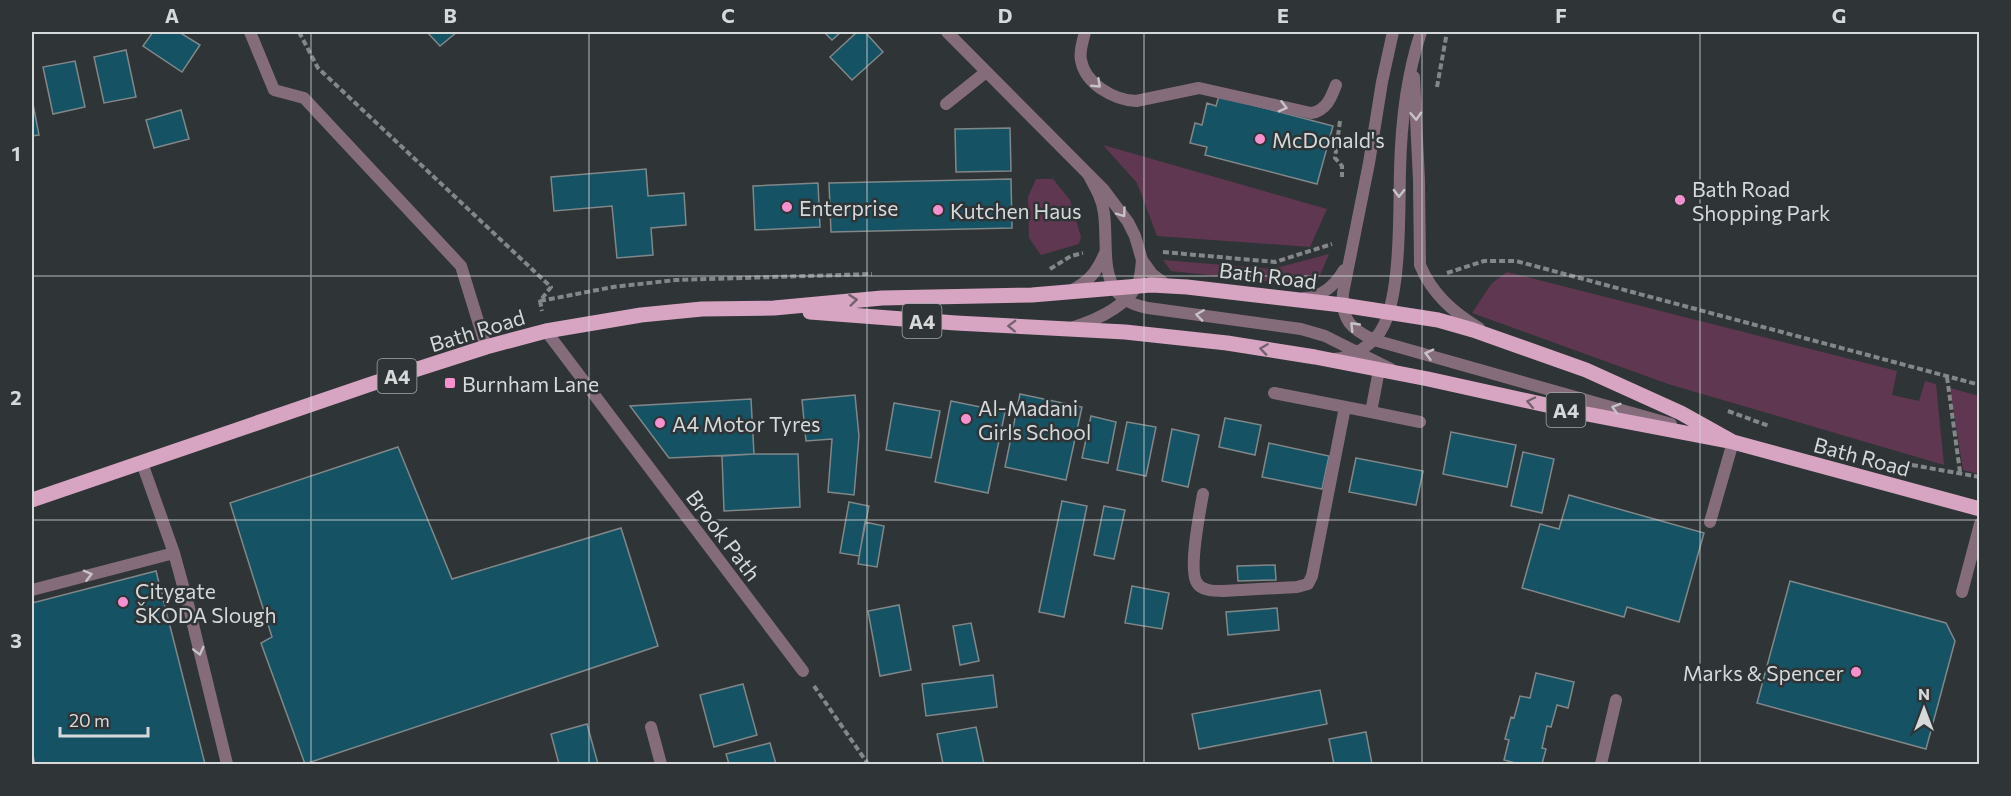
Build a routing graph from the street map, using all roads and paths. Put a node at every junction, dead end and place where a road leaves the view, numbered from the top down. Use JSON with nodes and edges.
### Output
{"nodes":[{"id":1,"x":250,"y":32,"type":"edge"},
{"id":2,"x":299,"y":32,"type":"edge"},
{"id":3,"x":947,"y":32,"type":"edge"},
{"id":4,"x":1085,"y":32,"type":"edge"},
{"id":5,"x":1394,"y":32,"type":"edge"},
{"id":6,"x":1421,"y":32,"type":"edge"},
{"id":7,"x":1413,"y":58,"type":"junction"},
{"id":8,"x":986,"y":72,"type":"junction"},
{"id":9,"x":1336,"y":85,"type":"dead end"},
{"id":10,"x":946,"y":104,"type":"dead end"},
{"id":11,"x":1319,"y":111,"type":"junction"},
{"id":12,"x":1328,"y":142,"type":"dead end"},
{"id":13,"x":1337,"y":145,"type":"junction"},
{"id":14,"x":1088,"y":174,"type":"junction"},
{"id":15,"x":1346,"y":182,"type":"dead end"},
{"id":16,"x":1353,"y":244,"type":"junction"},
{"id":17,"x":1106,"y":252,"type":"junction"},
{"id":18,"x":1140,"y":256,"type":"junction"},
{"id":19,"x":1349,"y":262,"type":"junction"},
{"id":20,"x":1046,"y":271,"type":"dead end"},
{"id":21,"x":874,"y":274,"type":"dead end"},
{"id":22,"x":1425,"y":278,"type":"junction"},
{"id":23,"x":1137,"y":286,"type":"junction"},
{"id":24,"x":1168,"y":286,"type":"junction"},
{"id":25,"x":1113,"y":288,"type":"junction"},
{"id":26,"x":1068,"y":292,"type":"junction"},
{"id":27,"x":1285,"y":298,"type":"junction"},
{"id":28,"x":540,"y":300,"type":"junction"},
{"id":29,"x":1125,"y":300,"type":"junction"},
{"id":30,"x":1342,"y":305,"type":"junction"},
{"id":31,"x":774,"y":308,"type":"junction"},
{"id":32,"x":1389,"y":312,"type":"junction"},
{"id":33,"x":1070,"y":329,"type":"junction"},
{"id":34,"x":546,"y":331,"type":"junction"},
{"id":35,"x":1496,"y":338,"type":"junction"},
{"id":36,"x":1374,"y":340,"type":"junction"},
{"id":37,"x":486,"y":347,"type":"junction"},
{"id":38,"x":1359,"y":351,"type":"junction"},
{"id":39,"x":1322,"y":358,"type":"junction"},
{"id":40,"x":1379,"y":370,"type":"junction"},
{"id":41,"x":1400,"y":374,"type":"junction"},
{"id":42,"x":1947,"y":377,"type":"junction"},
{"id":43,"x":1980,"y":385,"type":"edge"},
{"id":44,"x":1274,"y":393,"type":"dead end"},
{"id":45,"x":1345,"y":407,"type":"junction"},
{"id":46,"x":1722,"y":409,"type":"dead end"},
{"id":47,"x":1371,"y":412,"type":"junction"},
{"id":48,"x":1420,"y":422,"type":"dead end"},
{"id":49,"x":1777,"y":429,"type":"dead end"},
{"id":50,"x":1733,"y":442,"type":"junction"},
{"id":51,"x":142,"y":463,"type":"junction"},
{"id":52,"x":1903,"y":463,"type":"dead end"},
{"id":53,"x":1960,"y":472,"type":"junction"},
{"id":54,"x":1980,"y":477,"type":"edge"},
{"id":55,"x":1203,"y":494,"type":"dead end"},
{"id":56,"x":32,"y":500,"type":"edge"},
{"id":57,"x":1980,"y":509,"type":"edge"},
{"id":58,"x":1710,"y":522,"type":"dead end"},
{"id":59,"x":1980,"y":524,"type":"edge"},
{"id":60,"x":174,"y":553,"type":"junction"},
{"id":61,"x":32,"y":590,"type":"edge"},
{"id":62,"x":1962,"y":592,"type":"dead end"},
{"id":63,"x":803,"y":671,"type":"joint"},
{"id":64,"x":1616,"y":700,"type":"dead end"},
{"id":65,"x":651,"y":727,"type":"dead end"},
{"id":66,"x":227,"y":765,"type":"edge"},
{"id":67,"x":661,"y":765,"type":"edge"},
{"id":68,"x":868,"y":765,"type":"edge"},
{"id":69,"x":1601,"y":765,"type":"edge"}],
"edges":[{"from":1,"to":37,"type":"street"},
{"from":2,"to":28,"type":"path"},
{"from":3,"to":8,"type":"street"},
{"from":4,"to":11,"type":"street","one_way":true},
{"from":5,"to":16,"type":"street"},
{"from":6,"to":7,"type":"street"},
{"from":7,"to":22,"type":"street","one_way":true},
{"from":7,"to":32,"type":"street","one_way":true},
{"from":8,"to":10,"type":"street"},
{"from":8,"to":14,"type":"street"},
{"from":9,"to":11,"type":"street"},
{"from":11,"to":13,"type":"path"},
{"from":12,"to":13,"type":"path"},
{"from":13,"to":15,"type":"path"},
{"from":14,"to":17,"type":"street"},
{"from":14,"to":18,"type":"street","one_way":true},
{"from":16,"to":18,"type":"path"},
{"from":16,"to":19,"type":"street"},
{"from":17,"to":20,"type":"path"},
{"from":17,"to":25,"type":"street"},
{"from":17,"to":26,"type":"street"},
{"from":18,"to":23,"type":"street"},
{"from":18,"to":24,"type":"street"},
{"from":19,"to":27,"type":"street"},
{"from":19,"to":30,"type":"street"},
{"from":21,"to":28,"type":"path"},
{"from":22,"to":35,"type":"street"},
{"from":22,"to":42,"type":"path"},
{"from":23,"to":24,"type":"main road","name":"Bath Road","number":"A4"},
{"from":23,"to":25,"type":"main road","name":"Bath Road","number":"A4"},
{"from":23,"to":29,"type":"street"},
{"from":24,"to":27,"type":"main road","name":"Bath Road","number":"A4"},
{"from":25,"to":26,"type":"main road","name":"Bath Road","number":"A4"},
{"from":25,"to":29,"type":"street"},
{"from":31,"to":26,"type":"main road","name":"Bath Road","number":"A4","one_way":true},
{"from":27,"to":30,"type":"main road","name":"Bath Road","number":"A4"},
{"from":28,"to":34,"type":"path"},
{"from":29,"to":33,"type":"street"},
{"from":38,"to":29,"type":"street","one_way":true},
{"from":30,"to":32,"type":"main road","name":"Bath Road","number":"A4"},
{"from":36,"to":30,"type":"street","one_way":true},
{"from":33,"to":31,"type":"main road","name":"Bath Road","number":"A4","one_way":true},
{"from":31,"to":34,"type":"main road","name":"Bath Road","number":"A4"},
{"from":32,"to":35,"type":"main road","name":"Bath Road","number":"A4"},
{"from":32,"to":36,"type":"street"},
{"from":39,"to":33,"type":"main road","name":"Bath Road","number":"A4","one_way":true},
{"from":34,"to":37,"type":"main road","name":"Bath Road","number":"A4"},
{"from":34,"to":63,"type":"street","name":"Brook Path"},
{"from":35,"to":50,"type":"main road","name":"Bath Road","number":"A4"},
{"from":36,"to":38,"type":"street"},
{"from":50,"to":36,"type":"street","one_way":true},
{"from":37,"to":51,"type":"main road","name":"Bath Road","number":"A4"},
{"from":38,"to":39,"type":"street"},
{"from":38,"to":41,"type":"street"},
{"from":39,"to":40,"type":"main road","name":"Bath Road","number":"A4"},
{"from":40,"to":41,"type":"main road","name":"Bath Road","number":"A4"},
{"from":40,"to":47,"type":"street"},
{"from":50,"to":41,"type":"main road","name":"Bath Road","number":"A4","one_way":true},
{"from":42,"to":43,"type":"path"},
{"from":42,"to":53,"type":"path"},
{"from":44,"to":45,"type":"street"},
{"from":45,"to":47,"type":"street"},
{"from":45,"to":55,"type":"street"},
{"from":46,"to":49,"type":"path"},
{"from":47,"to":48,"type":"street"},
{"from":50,"to":57,"type":"main road","name":"Bath Road","number":"A4"},
{"from":50,"to":58,"type":"street"},
{"from":51,"to":56,"type":"main road","name":"Bath Road","number":"A4"},
{"from":51,"to":60,"type":"street"},
{"from":52,"to":53,"type":"path"},
{"from":53,"to":54,"type":"path"},
{"from":59,"to":62,"type":"street"},
{"from":61,"to":60,"type":"street","one_way":true},
{"from":60,"to":66,"type":"street","one_way":true},
{"from":63,"to":68,"type":"path"},
{"from":64,"to":69,"type":"street"},
{"from":65,"to":67,"type":"street"}]}
